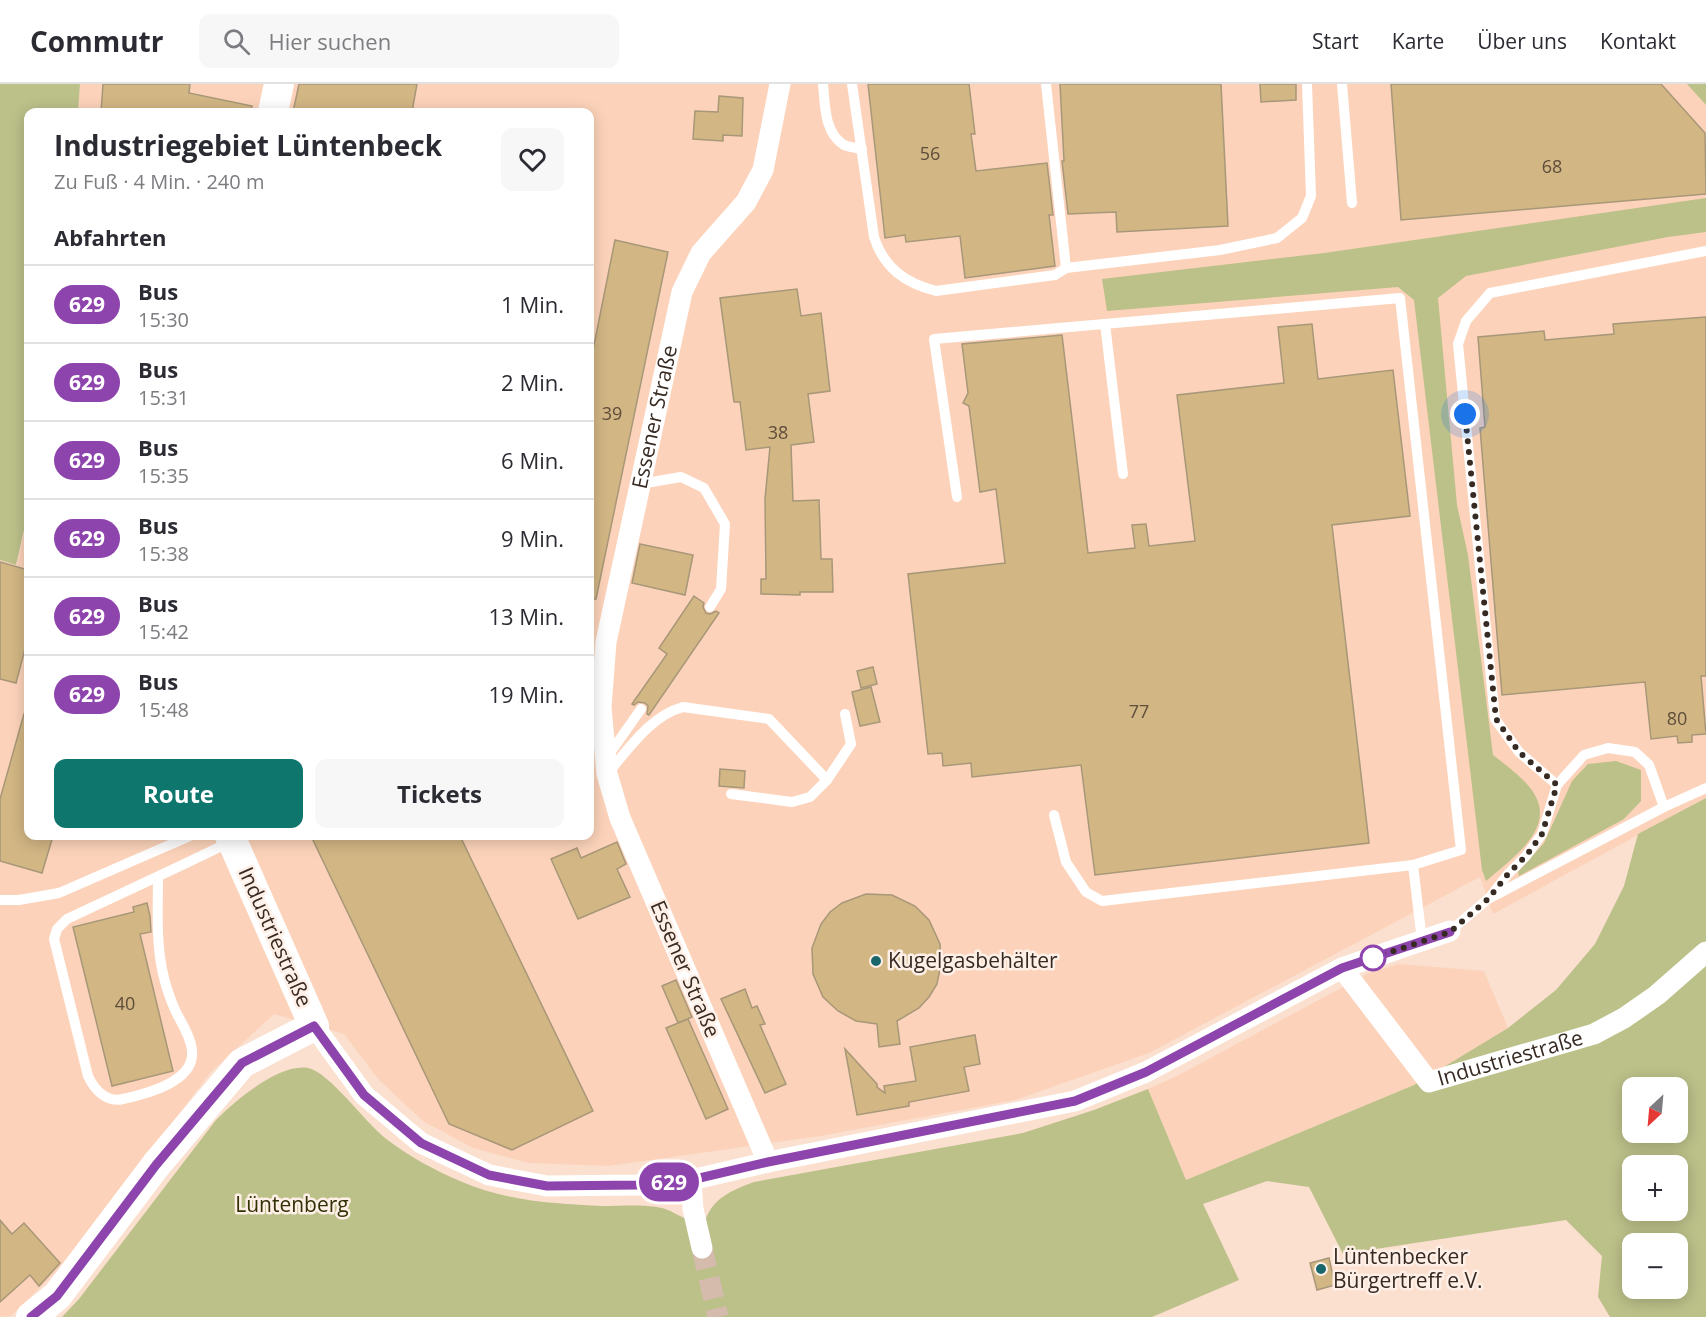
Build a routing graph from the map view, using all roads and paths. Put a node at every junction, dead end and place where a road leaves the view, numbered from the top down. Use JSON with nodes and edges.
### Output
{"nodes":[{"id":1,"x":279,"y":84,"type":"edge"},
{"id":2,"x":780,"y":84,"type":"edge"},
{"id":3,"x":823,"y":84,"type":"edge"},
{"id":4,"x":852,"y":84,"type":"edge"},
{"id":5,"x":1046,"y":84,"type":"edge"},
{"id":6,"x":1307,"y":84,"type":"edge"},
{"id":7,"x":1342,"y":84,"type":"edge"},
{"id":8,"x":274,"y":108,"type":"edge"},
{"id":9,"x":862,"y":149,"type":"junction"},
{"id":10,"x":1352,"y":203,"type":"dead end"},
{"id":11,"x":1706,"y":250,"type":"edge"},
{"id":12,"x":1066,"y":268,"type":"junction"},
{"id":13,"x":1105,"y":324,"type":"junction"},
{"id":14,"x":1123,"y":474,"type":"dead end"},
{"id":15,"x":640,"y":484,"type":"junction"},
{"id":16,"x":957,"y":497,"type":"dead end"},
{"id":17,"x":710,"y":607,"type":"dead end"},
{"id":18,"x":641,"y":710,"type":"dead end"},
{"id":19,"x":846,"y":714,"type":"dead end"},
{"id":20,"x":606,"y":766,"type":"junction"},
{"id":21,"x":827,"y":780,"type":"junction"},
{"id":22,"x":1557,"y":785,"type":"junction"},
{"id":23,"x":1706,"y":788,"type":"edge"},
{"id":24,"x":731,"y":794,"type":"dead end"},
{"id":25,"x":1664,"y":807,"type":"junction"},
{"id":26,"x":1054,"y":815,"type":"dead end"},
{"id":27,"x":181,"y":840,"type":"edge"},
{"id":28,"x":227,"y":840,"type":"edge"},
{"id":29,"x":232,"y":840,"type":"edge"},
{"id":30,"x":1413,"y":865,"type":"junction"},
{"id":31,"x":158,"y":877,"type":"junction"},
{"id":32,"x":1488,"y":899,"type":"junction"},
{"id":33,"x":0,"y":900,"type":"edge"},
{"id":34,"x":1450,"y":932,"type":"joint"},
{"id":35,"x":1422,"y":941,"type":"junction"},
{"id":36,"x":1706,"y":952,"type":"edge"},
{"id":37,"x":1342,"y":968,"type":"junction"},
{"id":38,"x":314,"y":1026,"type":"junction"},
{"id":39,"x":768,"y":1162,"type":"junction"},
{"id":40,"x":691,"y":1180,"type":"junction"},
{"id":41,"x":702,"y":1248,"type":"tunnel mouth"},
{"id":42,"x":31,"y":1317,"type":"edge"}],
"edges":[{"from":1,"to":8,"type":"street"},
{"from":2,"to":15,"type":"street","name":"Essener Straße"},
{"from":3,"to":9,"type":"lane"},
{"from":4,"to":9,"type":"lane"},
{"from":5,"to":12,"type":"lane"},
{"from":6,"to":12,"type":"lane"},
{"from":7,"to":10,"type":"lane"},
{"from":9,"to":12,"type":"lane"},
{"from":11,"to":22,"type":"lane"},
{"from":13,"to":14,"type":"lane"},
{"from":13,"to":16,"type":"lane"},
{"from":13,"to":30,"type":"lane"},
{"from":15,"to":17,"type":"lane"},
{"from":15,"to":20,"type":"street","name":"Essener Straße"},
{"from":18,"to":20,"type":"lane"},
{"from":19,"to":21,"type":"lane"},
{"from":20,"to":21,"type":"lane"},
{"from":20,"to":39,"type":"street","name":"Essener Straße"},
{"from":21,"to":24,"type":"lane"},
{"from":22,"to":25,"type":"lane"},
{"from":22,"to":32,"type":"lane"},
{"from":23,"to":25,"type":"lane"},
{"from":25,"to":32,"type":"lane"},
{"from":26,"to":30,"type":"lane"},
{"from":27,"to":33,"type":"lane"},
{"from":28,"to":31,"type":"lane"},
{"from":29,"to":38,"type":"street","name":"Industriestraße"},
{"from":30,"to":35,"type":"lane"},
{"from":31,"to":31,"type":"lane"},
{"from":32,"to":34,"type":"lane"},
{"from":34,"to":35,"type":"street","name":"Industriestraße"},
{"from":35,"to":37,"type":"street","name":"Industriestraße"},
{"from":36,"to":37,"type":"street","name":"Industriestraße"},
{"from":37,"to":39,"type":"street","name":"Industriestraße"},
{"from":38,"to":40,"type":"street","name":"Industriestraße"},
{"from":38,"to":42,"type":"street"},
{"from":39,"to":40,"type":"street","name":"Industriestraße"},
{"from":40,"to":41,"type":"street"}]}
